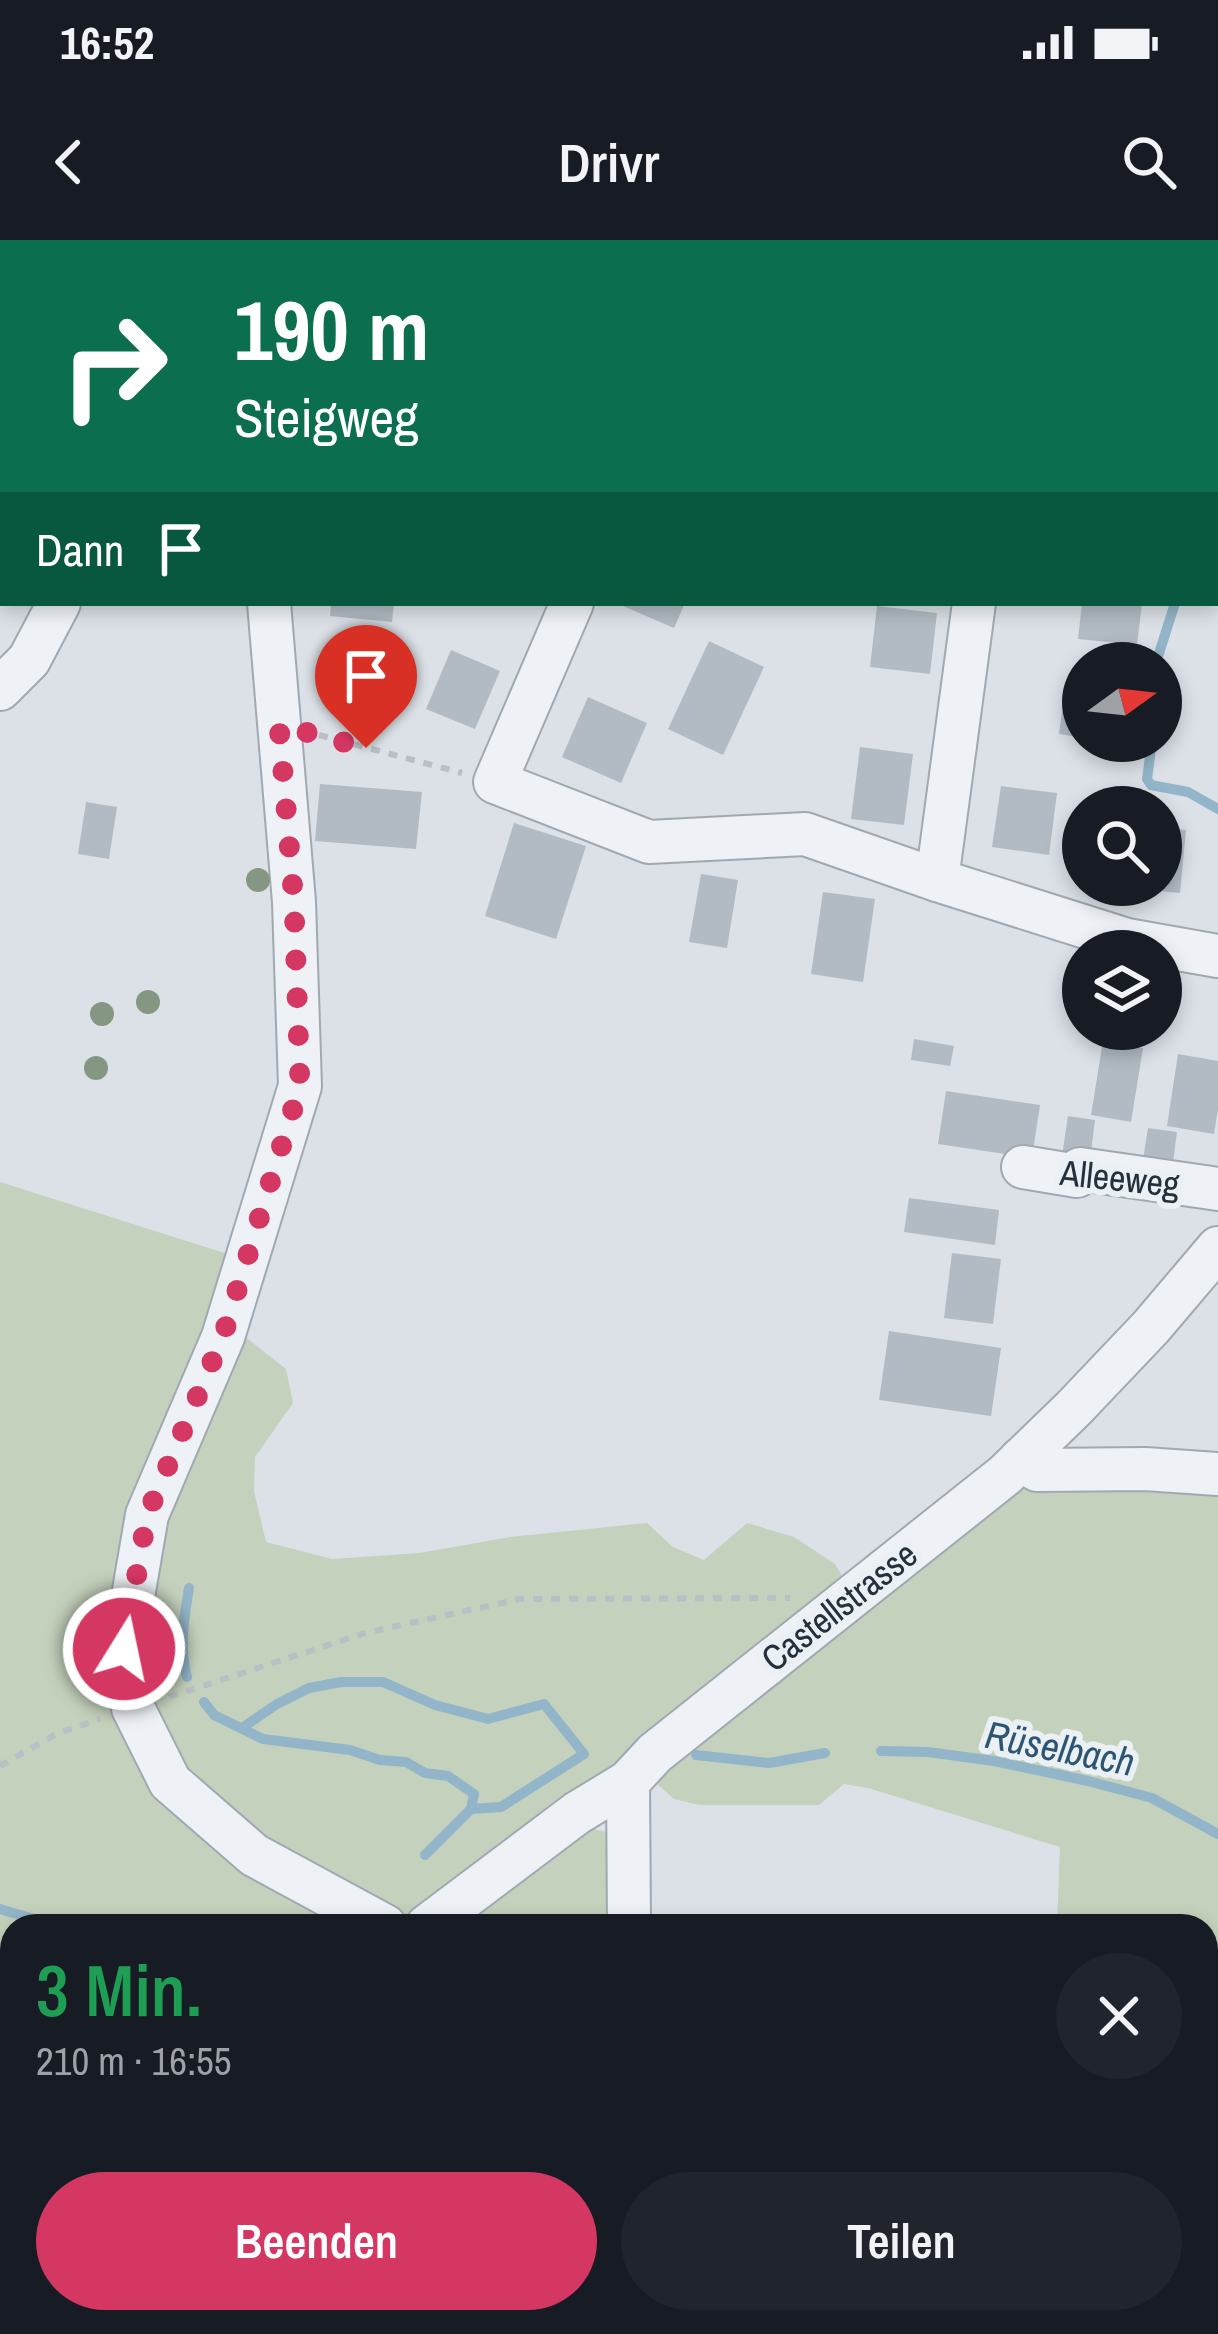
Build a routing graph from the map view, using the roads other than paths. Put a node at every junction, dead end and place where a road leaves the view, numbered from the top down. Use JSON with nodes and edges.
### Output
{"nodes":[{"id":1,"x":58,"y":606,"type":"edge"},
{"id":2,"x":269,"y":606,"type":"edge"},
{"id":3,"x":571,"y":606,"type":"edge"},
{"id":4,"x":974,"y":606,"type":"edge"},
{"id":5,"x":0,"y":689,"type":"edge"},
{"id":6,"x":937,"y":880,"type":"junction"},
{"id":7,"x":1218,"y":956,"type":"edge"},
{"id":8,"x":1023,"y":1166,"type":"dead end"},
{"id":9,"x":1218,"y":1189,"type":"edge"},
{"id":10,"x":1218,"y":1247,"type":"edge"},
{"id":11,"x":1021,"y":1459,"type":"junction"},
{"id":12,"x":1218,"y":1474,"type":"edge"},
{"id":13,"x":628,"y":1782,"type":"junction"},
{"id":14,"x":363,"y":1914,"type":"edge"},
{"id":15,"x":443,"y":1914,"type":"edge"},
{"id":16,"x":629,"y":1914,"type":"edge"}],
"edges":[{"from":1,"to":5,"type":"street"},
{"from":2,"to":14,"type":"street"},
{"from":3,"to":6,"type":"street"},
{"from":4,"to":6,"type":"street"},
{"from":6,"to":7,"type":"street"},
{"from":8,"to":9,"type":"street","name":"Alleeweg"},
{"from":10,"to":11,"type":"street","name":"Castellstrasse"},
{"from":11,"to":12,"type":"street"},
{"from":11,"to":13,"type":"street","name":"Castellstrasse"},
{"from":13,"to":15,"type":"street","name":"Castellstrasse"},
{"from":13,"to":16,"type":"street"}]}
